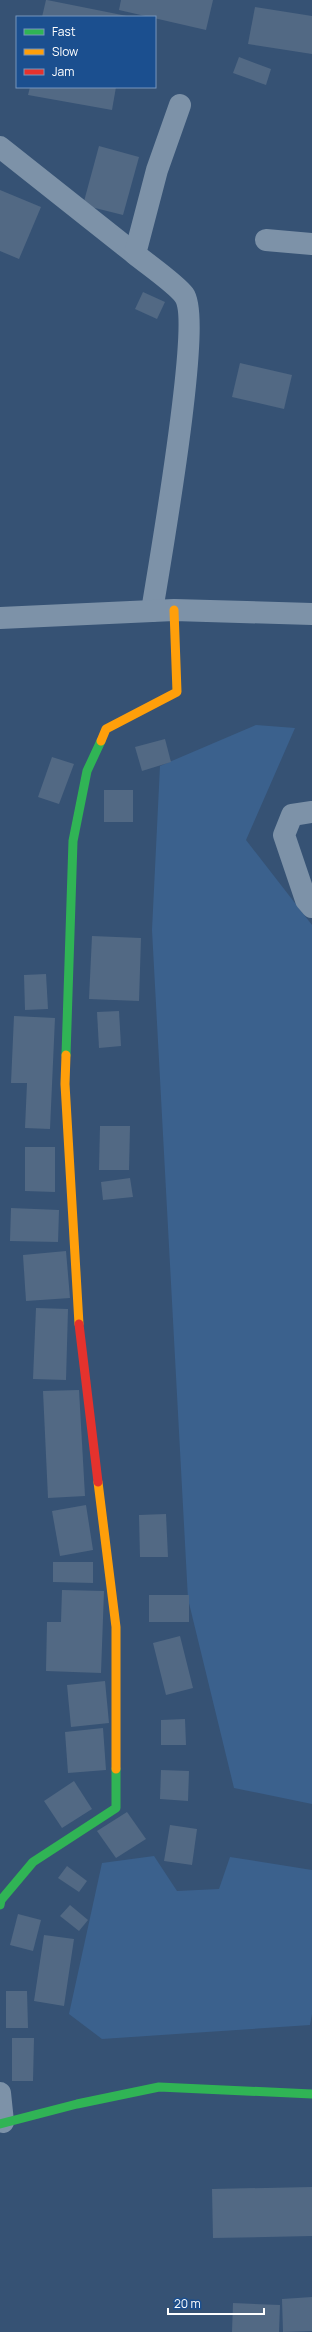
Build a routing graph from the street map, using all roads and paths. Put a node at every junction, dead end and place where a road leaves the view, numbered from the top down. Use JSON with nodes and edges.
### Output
{"nodes":[{"id":1,"x":180,"y":105,"type":"dead end"},
{"id":2,"x":0,"y":147,"type":"edge"},
{"id":3,"x":266,"y":240,"type":"dead end"},
{"id":4,"x":312,"y":244,"type":"edge"},
{"id":5,"x":135,"y":254,"type":"junction"},
{"id":6,"x":174,"y":610,"type":"junction"},
{"id":7,"x":152,"y":611,"type":"junction"},
{"id":8,"x":312,"y":614,"type":"edge"},
{"id":9,"x":0,"y":618,"type":"edge"},
{"id":10,"x":312,"y":812,"type":"edge"},
{"id":11,"x":312,"y":907,"type":"edge"},
{"id":12,"x":0,"y":1905,"type":"edge"},
{"id":13,"x":0,"y":2093,"type":"edge"},
{"id":14,"x":312,"y":2094,"type":"edge"},
{"id":15,"x":2,"y":2123,"type":"edge"}],
"edges":[{"from":1,"to":5,"type":"street"},
{"from":2,"to":5,"type":"street"},
{"from":3,"to":4,"type":"street"},
{"from":5,"to":7,"type":"street"},
{"from":6,"to":7,"type":"street"},
{"from":6,"to":8,"type":"street"},
{"from":6,"to":12,"type":"street"},
{"from":7,"to":9,"type":"street"},
{"from":10,"to":11,"type":"street"},
{"from":13,"to":15,"type":"street"},
{"from":14,"to":15,"type":"street"}]}
